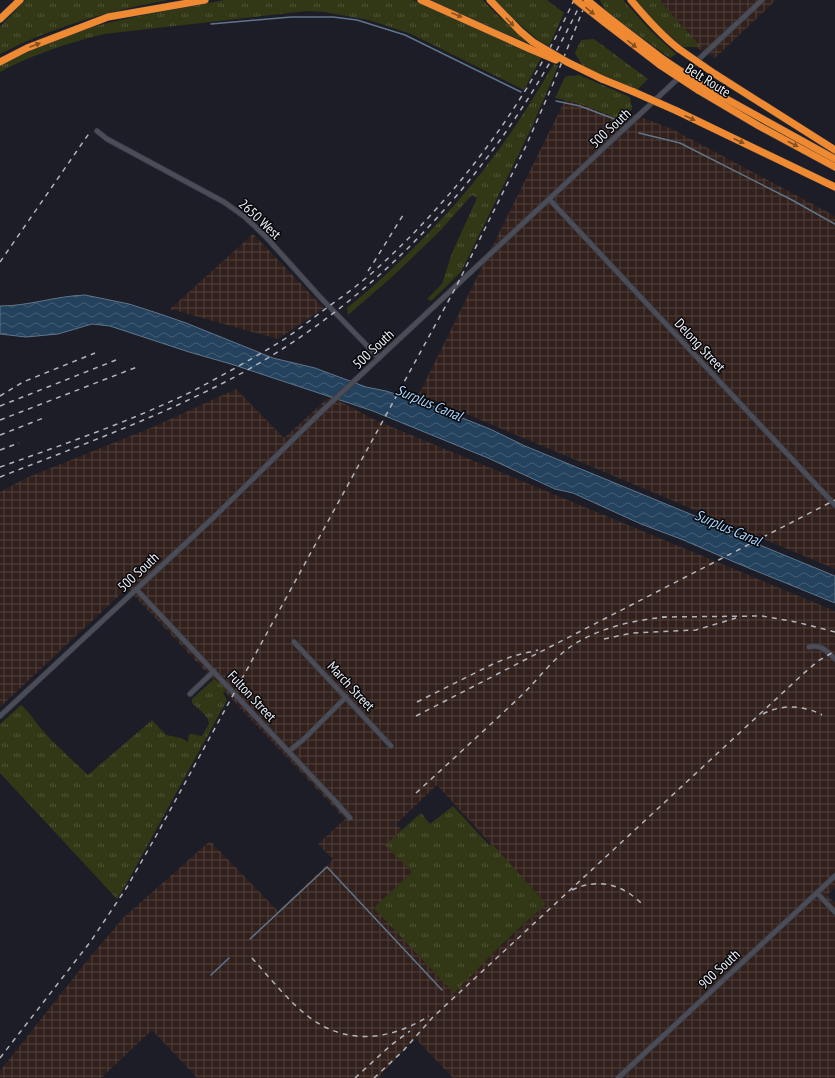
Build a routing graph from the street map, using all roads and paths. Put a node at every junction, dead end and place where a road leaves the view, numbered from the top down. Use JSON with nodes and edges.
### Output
{"nodes":[{"id":1,"x":14,"y":0,"type":"edge"},
{"id":2,"x":20,"y":0,"type":"edge"},
{"id":3,"x":205,"y":0,"type":"edge"},
{"id":4,"x":421,"y":0,"type":"edge"},
{"id":5,"x":490,"y":0,"type":"edge"},
{"id":6,"x":576,"y":0,"type":"edge"},
{"id":7,"x":587,"y":0,"type":"edge"},
{"id":8,"x":631,"y":0,"type":"edge"},
{"id":9,"x":762,"y":0,"type":"edge"},
{"id":10,"x":0,"y":15,"type":"edge"},
{"id":11,"x":0,"y":19,"type":"edge"},
{"id":12,"x":606,"y":20,"type":"junction"},
{"id":13,"x":532,"y":45,"type":"junction"},
{"id":14,"x":0,"y":62,"type":"edge"},
{"id":15,"x":700,"y":88,"type":"junction"},
{"id":16,"x":98,"y":132,"type":"dead end"},
{"id":17,"x":835,"y":150,"type":"edge"},
{"id":18,"x":835,"y":159,"type":"edge"},
{"id":19,"x":835,"y":167,"type":"edge"},
{"id":20,"x":835,"y":187,"type":"edge"},
{"id":21,"x":549,"y":199,"type":"junction"},
{"id":22,"x":379,"y":358,"type":"junction"},
{"id":23,"x":835,"y":505,"type":"edge"},
{"id":24,"x":136,"y":589,"type":"junction"},
{"id":25,"x":294,"y":642,"type":"dead end"},
{"id":26,"x":809,"y":647,"type":"dead end"},
{"id":27,"x":835,"y":660,"type":"edge"},
{"id":28,"x":214,"y":671,"type":"junction"},
{"id":29,"x":190,"y":694,"type":"dead end"},
{"id":30,"x":346,"y":697,"type":"junction"},
{"id":31,"x":0,"y":716,"type":"edge"},
{"id":32,"x":391,"y":746,"type":"dead end"},
{"id":33,"x":289,"y":751,"type":"junction"},
{"id":34,"x":350,"y":818,"type":"dead end"},
{"id":35,"x":835,"y":876,"type":"edge"},
{"id":36,"x":817,"y":893,"type":"junction"},
{"id":37,"x":835,"y":912,"type":"edge"},
{"id":38,"x":618,"y":1078,"type":"edge"}],
"edges":[{"from":1,"to":10,"type":"highway"},
{"from":2,"to":11,"type":"highway"},
{"from":14,"to":3,"type":"highway","one_way":true},
{"from":4,"to":13,"type":"highway","one_way":true},
{"from":5,"to":13,"type":"highway","one_way":true},
{"from":6,"to":12,"type":"highway","name":"Belt Route","one_way":true,"bridge":true},
{"from":7,"to":12,"type":"highway","name":"Belt Route","bridge":true},
{"from":8,"to":17,"type":"highway","bridge":true},
{"from":9,"to":21,"type":"street","name":"500 South"},
{"from":12,"to":15,"type":"highway","name":"Belt Route","bridge":true},
{"from":13,"to":20,"type":"highway","one_way":true,"bridge":true},
{"from":15,"to":18,"type":"highway","name":"Belt Route"},
{"from":15,"to":19,"type":"highway","name":"Belt Route","one_way":true},
{"from":16,"to":22,"type":"street","name":"2650 West"},
{"from":21,"to":22,"type":"street","name":"500 South"},
{"from":21,"to":23,"type":"street","name":"Delong Street"},
{"from":22,"to":24,"type":"street","name":"500 South"},
{"from":24,"to":28,"type":"street","name":"Fulton Street"},
{"from":24,"to":31,"type":"street","name":"500 South"},
{"from":25,"to":30,"type":"street","name":"March Street"},
{"from":26,"to":27,"type":"street"},
{"from":28,"to":29,"type":"street"},
{"from":28,"to":33,"type":"street","name":"Fulton Street"},
{"from":30,"to":32,"type":"street","name":"March Street"},
{"from":30,"to":33,"type":"street"},
{"from":33,"to":34,"type":"street","name":"Fulton Street"},
{"from":35,"to":36,"type":"street","name":"900 South"},
{"from":36,"to":37,"type":"street"},
{"from":36,"to":38,"type":"street","name":"900 South"}]}
